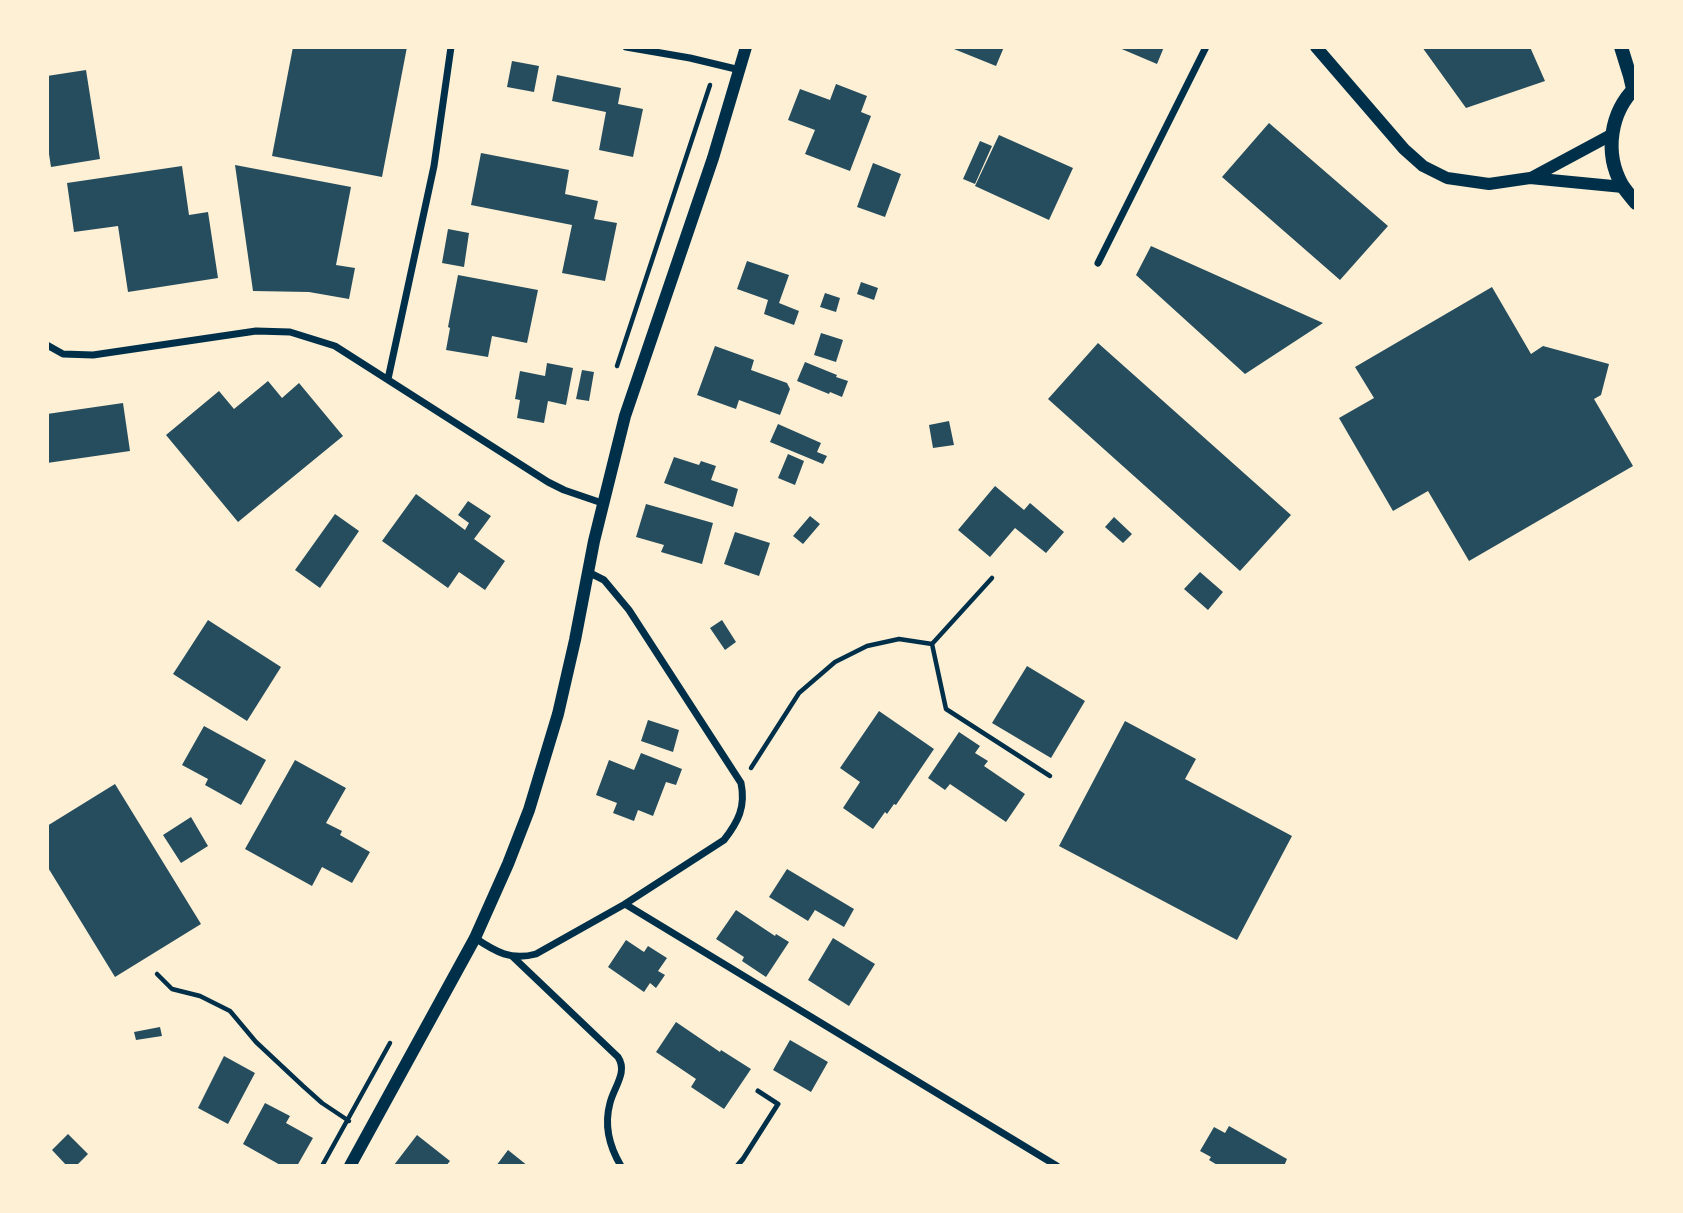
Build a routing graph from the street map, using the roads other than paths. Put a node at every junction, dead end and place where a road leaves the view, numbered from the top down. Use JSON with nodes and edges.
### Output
{"nodes":[{"id":1,"x":451,"y":47,"type":"edge"},
{"id":2,"x":626,"y":47,"type":"edge"},
{"id":3,"x":746,"y":47,"type":"edge"},
{"id":4,"x":1206,"y":47,"type":"edge"},
{"id":5,"x":1316,"y":47,"type":"edge"},
{"id":6,"x":1621,"y":47,"type":"edge"},
{"id":7,"x":740,"y":70,"type":"junction"},
{"id":8,"x":1634,"y":88,"type":"edge"},
{"id":9,"x":1611,"y":135,"type":"junction"},
{"id":10,"x":1530,"y":178,"type":"junction"},
{"id":11,"x":1623,"y":187,"type":"junction"},
{"id":12,"x":1636,"y":202,"type":"edge"},
{"id":13,"x":1098,"y":263,"type":"dead end"},
{"id":14,"x":47,"y":345,"type":"edge"},
{"id":15,"x":388,"y":379,"type":"junction"},
{"id":16,"x":602,"y":503,"type":"junction"},
{"id":17,"x":588,"y":572,"type":"junction"},
{"id":18,"x":625,"y":904,"type":"junction"},
{"id":19,"x":475,"y":938,"type":"junction"},
{"id":20,"x":511,"y":956,"type":"junction"},
{"id":21,"x":758,"y":1091,"type":"dead end"},
{"id":22,"x":350,"y":1166,"type":"edge"},
{"id":23,"x":621,"y":1166,"type":"edge"},
{"id":24,"x":737,"y":1166,"type":"edge"},
{"id":25,"x":1057,"y":1166,"type":"edge"}],
"edges":[{"from":1,"to":15,"type":"street"},
{"from":2,"to":7,"type":"street"},
{"from":3,"to":7,"type":"street"},
{"from":4,"to":13,"type":"street"},
{"from":5,"to":10,"type":"street"},
{"from":6,"to":8,"type":"main road"},
{"from":7,"to":16,"type":"street"},
{"from":8,"to":9,"type":"main road"},
{"from":9,"to":10,"type":"street"},
{"from":9,"to":11,"type":"main road"},
{"from":10,"to":11,"type":"street"},
{"from":11,"to":12,"type":"main road"},
{"from":14,"to":15,"type":"street"},
{"from":15,"to":16,"type":"street"},
{"from":16,"to":17,"type":"street"},
{"from":17,"to":18,"type":"street"},
{"from":17,"to":19,"type":"street"},
{"from":18,"to":20,"type":"street"},
{"from":18,"to":25,"type":"street"},
{"from":19,"to":20,"type":"street"},
{"from":19,"to":22,"type":"street"},
{"from":20,"to":23,"type":"street"},
{"from":21,"to":24,"type":"lane"}]}
